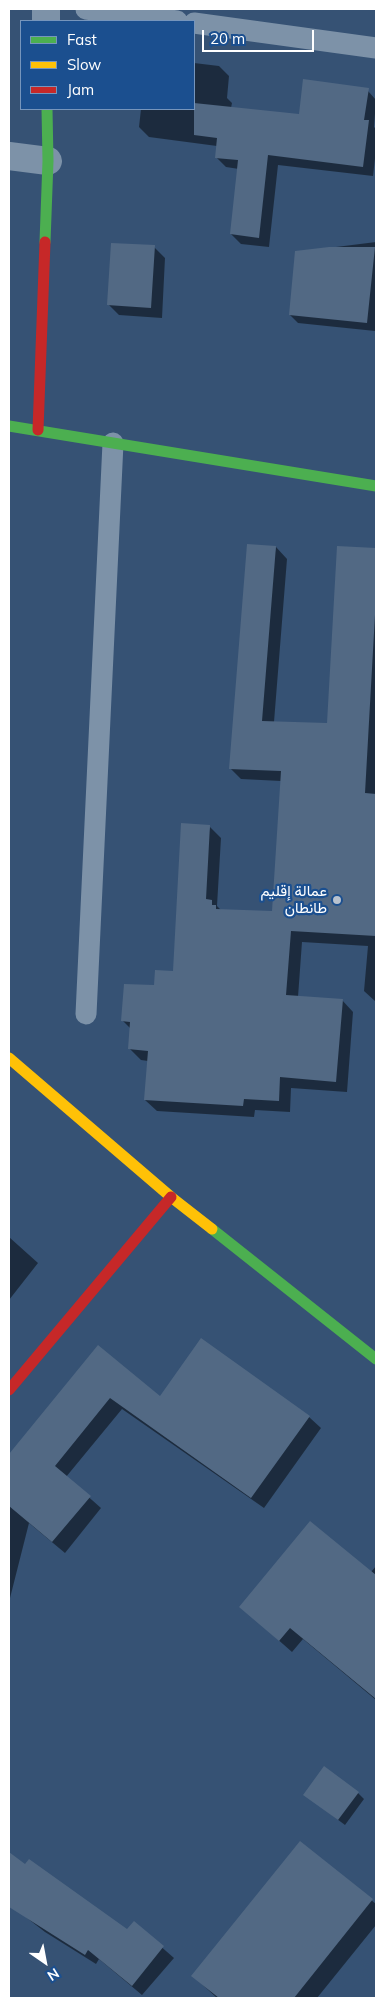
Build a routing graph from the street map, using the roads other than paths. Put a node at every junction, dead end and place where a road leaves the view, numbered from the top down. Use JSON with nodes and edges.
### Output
{"nodes":[{"id":1,"x":86,"y":9,"type":"edge"},
{"id":2,"x":170,"y":20,"type":"edge"},
{"id":3,"x":195,"y":24,"type":"edge"},
{"id":4,"x":376,"y":48,"type":"edge"},
{"id":5,"x":47,"y":110,"type":"edge"},
{"id":6,"x":9,"y":156,"type":"edge"},
{"id":7,"x":48,"y":161,"type":"junction"},
{"id":8,"x":9,"y":426,"type":"edge"},
{"id":9,"x":38,"y":430,"type":"junction"},
{"id":10,"x":113,"y":442,"type":"junction"},
{"id":11,"x":376,"y":486,"type":"edge"},
{"id":12,"x":86,"y":1014,"type":"dead end"},
{"id":13,"x":9,"y":1058,"type":"edge"},
{"id":14,"x":171,"y":1198,"type":"junction"},
{"id":15,"x":376,"y":1359,"type":"edge"},
{"id":16,"x":9,"y":1390,"type":"edge"}],
"edges":[{"from":1,"to":2,"type":"lane"},
{"from":3,"to":4,"type":"lane"},
{"from":5,"to":7,"type":"street"},
{"from":6,"to":7,"type":"street"},
{"from":7,"to":9,"type":"street"},
{"from":8,"to":9,"type":"street"},
{"from":9,"to":10,"type":"street"},
{"from":10,"to":11,"type":"street"},
{"from":10,"to":12,"type":"lane"},
{"from":13,"to":14,"type":"street"},
{"from":14,"to":15,"type":"street"},
{"from":14,"to":16,"type":"street"}]}
